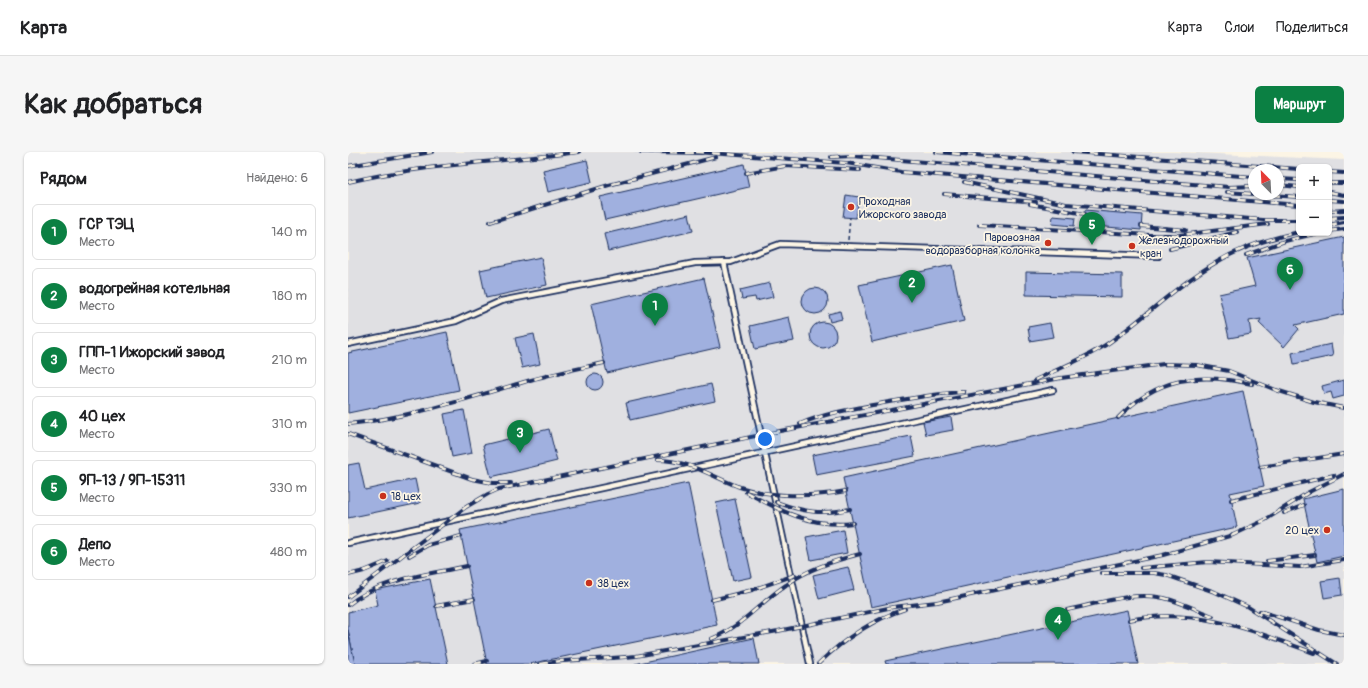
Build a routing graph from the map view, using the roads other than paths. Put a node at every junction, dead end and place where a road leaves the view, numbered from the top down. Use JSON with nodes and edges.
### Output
{"nodes":[{"id":1,"x":1158,"y":256,"type":"dead end"},
{"id":2,"x":724,"y":262,"type":"junction"},
{"id":3,"x":348,"y":344,"type":"edge"},
{"id":4,"x":1053,"y":390,"type":"dead end"},
{"id":5,"x":766,"y":451,"type":"junction"},
{"id":6,"x":348,"y":543,"type":"edge"},
{"id":7,"x":810,"y":664,"type":"edge"}],
"edges":[{"from":1,"to":2,"type":"lane"},
{"from":2,"to":3,"type":"lane"},
{"from":2,"to":5,"type":"lane"},
{"from":4,"to":5,"type":"lane"},
{"from":5,"to":6,"type":"lane"},
{"from":5,"to":7,"type":"lane"}]}
